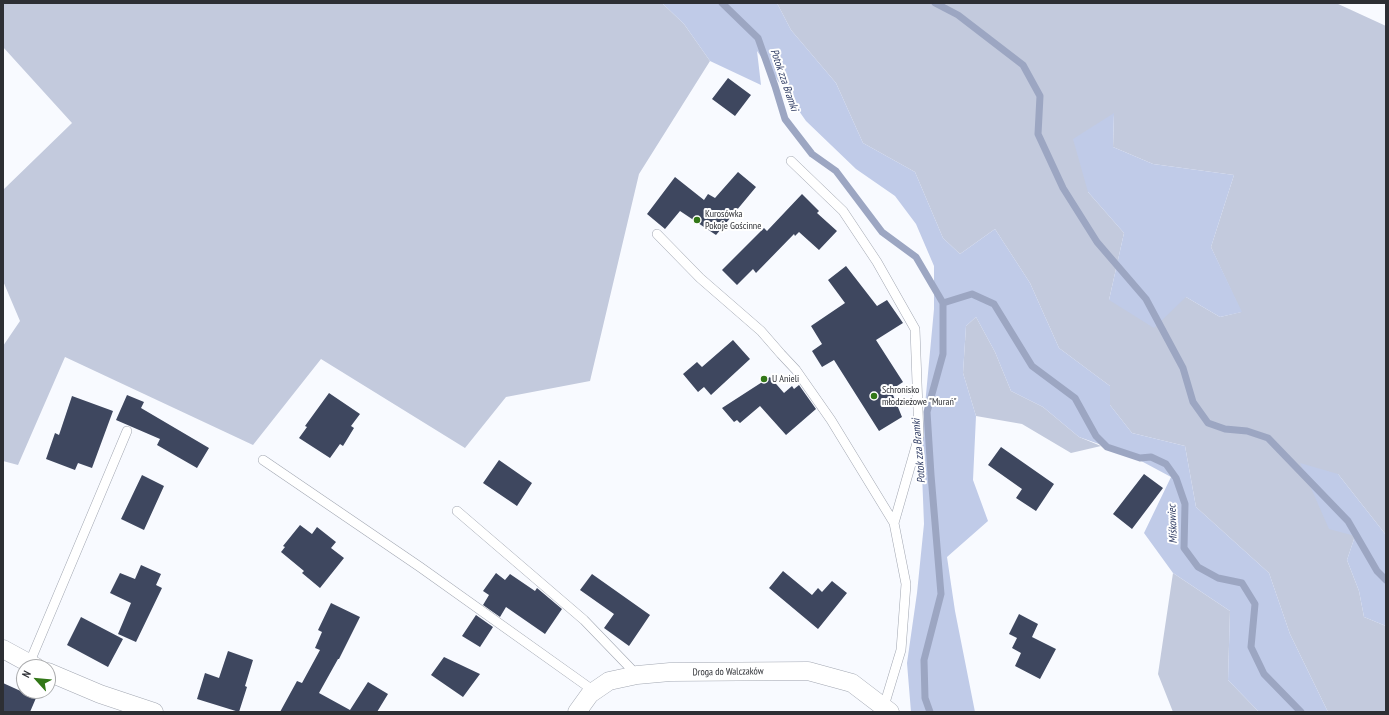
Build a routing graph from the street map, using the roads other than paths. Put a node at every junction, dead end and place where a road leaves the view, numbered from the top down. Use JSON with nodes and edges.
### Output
{"nodes":[{"id":1,"x":791,"y":161,"type":"dead end"},
{"id":2,"x":657,"y":234,"type":"dead end"},
{"id":3,"x":127,"y":431,"type":"dead end"},
{"id":4,"x":263,"y":460,"type":"dead end"},
{"id":5,"x":456,"y":511,"type":"dead end"},
{"id":6,"x":894,"y":523,"type":"junction"},
{"id":7,"x":3,"y":649,"type":"edge"},
{"id":8,"x":22,"y":659,"type":"edge"},
{"id":9,"x":35,"y":659,"type":"edge"},
{"id":10,"x":56,"y":675,"type":"edge"},
{"id":11,"x":637,"y":675,"type":"junction"},
{"id":12,"x":594,"y":691,"type":"junction"},
{"id":13,"x":887,"y":709,"type":"edge"},
{"id":14,"x":154,"y":712,"type":"edge"},
{"id":15,"x":577,"y":712,"type":"edge"}],
"edges":[{"from":1,"to":6,"type":"lane"},
{"from":2,"to":6,"type":"lane"},
{"from":3,"to":9,"type":"lane"},
{"from":4,"to":12,"type":"lane"},
{"from":5,"to":11,"type":"lane"},
{"from":6,"to":13,"type":"lane"},
{"from":7,"to":8,"type":"street"},
{"from":10,"to":14,"type":"street"},
{"from":11,"to":12,"type":"street","name":"Droga do Walczaków"},
{"from":11,"to":13,"type":"street","name":"Droga do Walczaków"},
{"from":12,"to":15,"type":"street","name":"Droga do Walczaków"}]}
